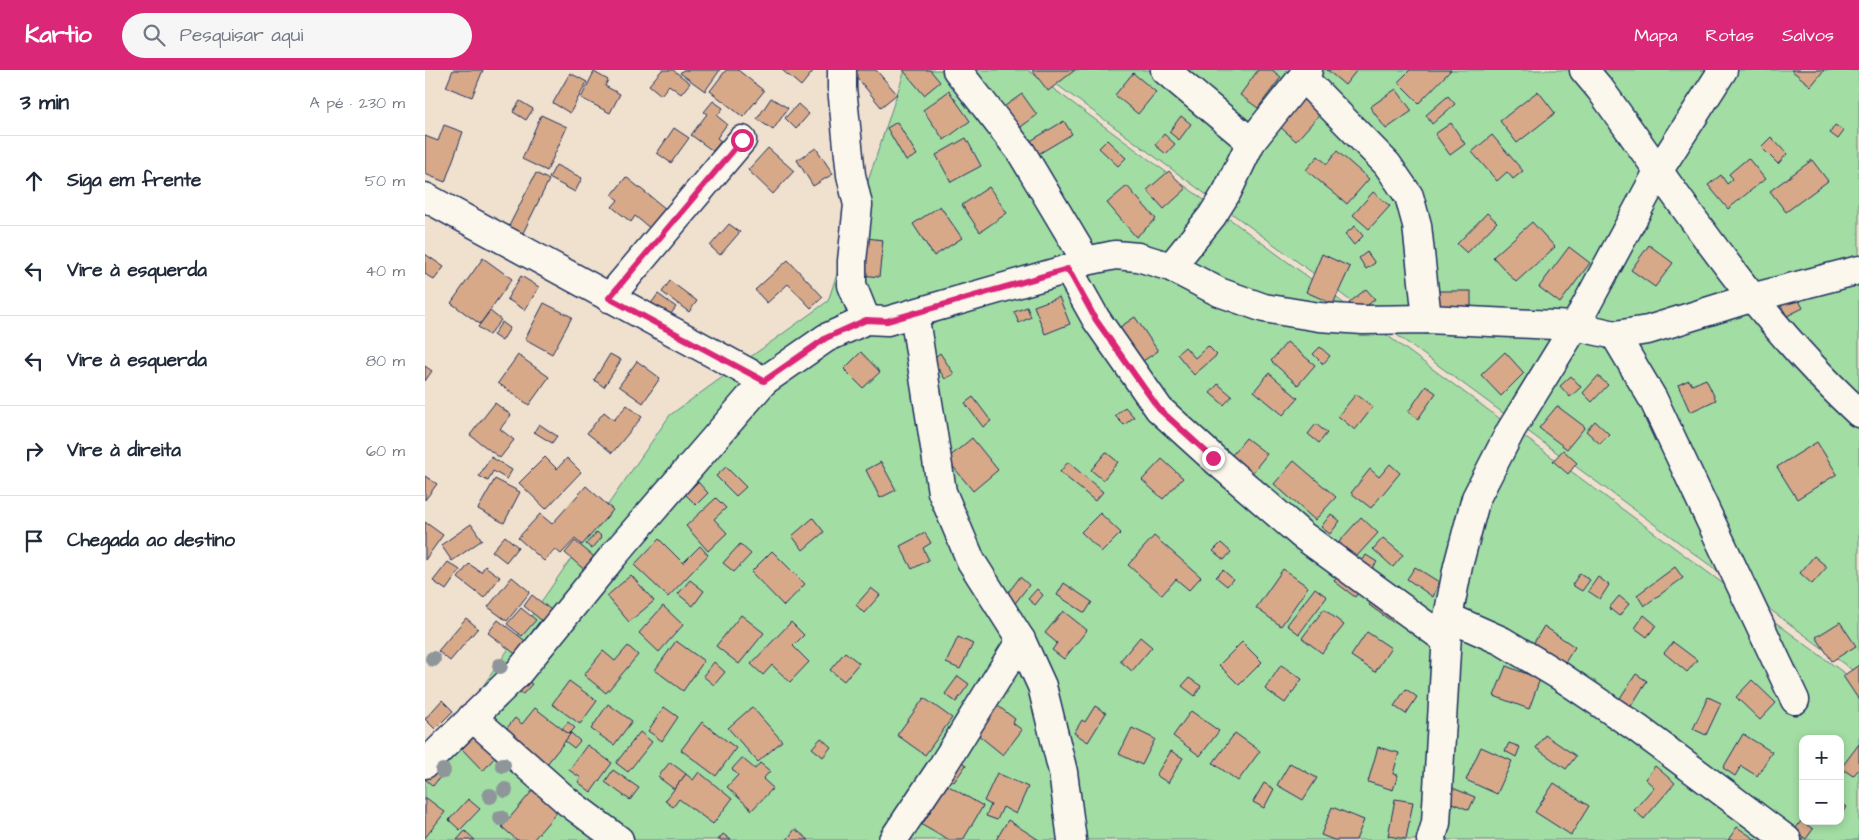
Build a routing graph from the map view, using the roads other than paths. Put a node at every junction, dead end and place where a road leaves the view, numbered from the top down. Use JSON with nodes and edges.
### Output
{"nodes":[{"id":1,"x":842,"y":70,"type":"edge"},
{"id":2,"x":957,"y":70,"type":"edge"},
{"id":3,"x":1165,"y":70,"type":"edge"},
{"id":4,"x":1584,"y":70,"type":"edge"},
{"id":5,"x":1723,"y":70,"type":"edge"},
{"id":6,"x":1305,"y":74,"type":"edge"},
{"id":7,"x":742,"y":140,"type":"dead end"},
{"id":8,"x":1251,"y":142,"type":"junction"},
{"id":9,"x":1659,"y":170,"type":"junction"},
{"id":10,"x":425,"y":198,"type":"edge"},
{"id":11,"x":1077,"y":265,"type":"junction"},
{"id":12,"x":1171,"y":267,"type":"junction"},
{"id":13,"x":1859,"y":270,"type":"edge"},
{"id":14,"x":609,"y":298,"type":"junction"},
{"id":15,"x":1751,"y":298,"type":"junction"},
{"id":16,"x":914,"y":313,"type":"junction"},
{"id":17,"x":1427,"y":319,"type":"junction"},
{"id":18,"x":866,"y":320,"type":"junction"},
{"id":19,"x":1575,"y":326,"type":"junction"},
{"id":20,"x":1615,"y":335,"type":"junction"},
{"id":21,"x":764,"y":381,"type":"junction"},
{"id":22,"x":1859,"y":413,"type":"edge"},
{"id":23,"x":1447,"y":629,"type":"junction"},
{"id":24,"x":1021,"y":640,"type":"junction"},
{"id":25,"x":1795,"y":700,"type":"dead end"},
{"id":26,"x":472,"y":717,"type":"junction"},
{"id":27,"x":425,"y":764,"type":"edge"},
{"id":28,"x":1067,"y":835,"type":"edge"},
{"id":29,"x":619,"y":840,"type":"edge"},
{"id":30,"x":893,"y":840,"type":"edge"},
{"id":31,"x":1431,"y":840,"type":"edge"},
{"id":32,"x":1787,"y":840,"type":"edge"}],
"edges":[{"from":1,"to":18,"type":"street"},
{"from":2,"to":11,"type":"street"},
{"from":3,"to":8,"type":"street"},
{"from":4,"to":9,"type":"street"},
{"from":5,"to":9,"type":"street"},
{"from":6,"to":8,"type":"street"},
{"from":6,"to":17,"type":"street"},
{"from":7,"to":14,"type":"street"},
{"from":8,"to":12,"type":"street"},
{"from":9,"to":15,"type":"street"},
{"from":9,"to":19,"type":"street"},
{"from":10,"to":14,"type":"street"},
{"from":11,"to":12,"type":"street"},
{"from":11,"to":16,"type":"street"},
{"from":11,"to":23,"type":"street"},
{"from":12,"to":17,"type":"street"},
{"from":13,"to":15,"type":"street"},
{"from":14,"to":21,"type":"street"},
{"from":15,"to":20,"type":"street"},
{"from":15,"to":22,"type":"street"},
{"from":16,"to":18,"type":"street"},
{"from":16,"to":24,"type":"street"},
{"from":17,"to":19,"type":"street"},
{"from":18,"to":21,"type":"street"},
{"from":19,"to":20,"type":"street"},
{"from":19,"to":23,"type":"street"},
{"from":20,"to":25,"type":"street"},
{"from":21,"to":26,"type":"street"},
{"from":23,"to":31,"type":"street"},
{"from":23,"to":32,"type":"street"},
{"from":24,"to":28,"type":"street"},
{"from":24,"to":30,"type":"street"},
{"from":26,"to":27,"type":"street"},
{"from":26,"to":29,"type":"street"}]}
